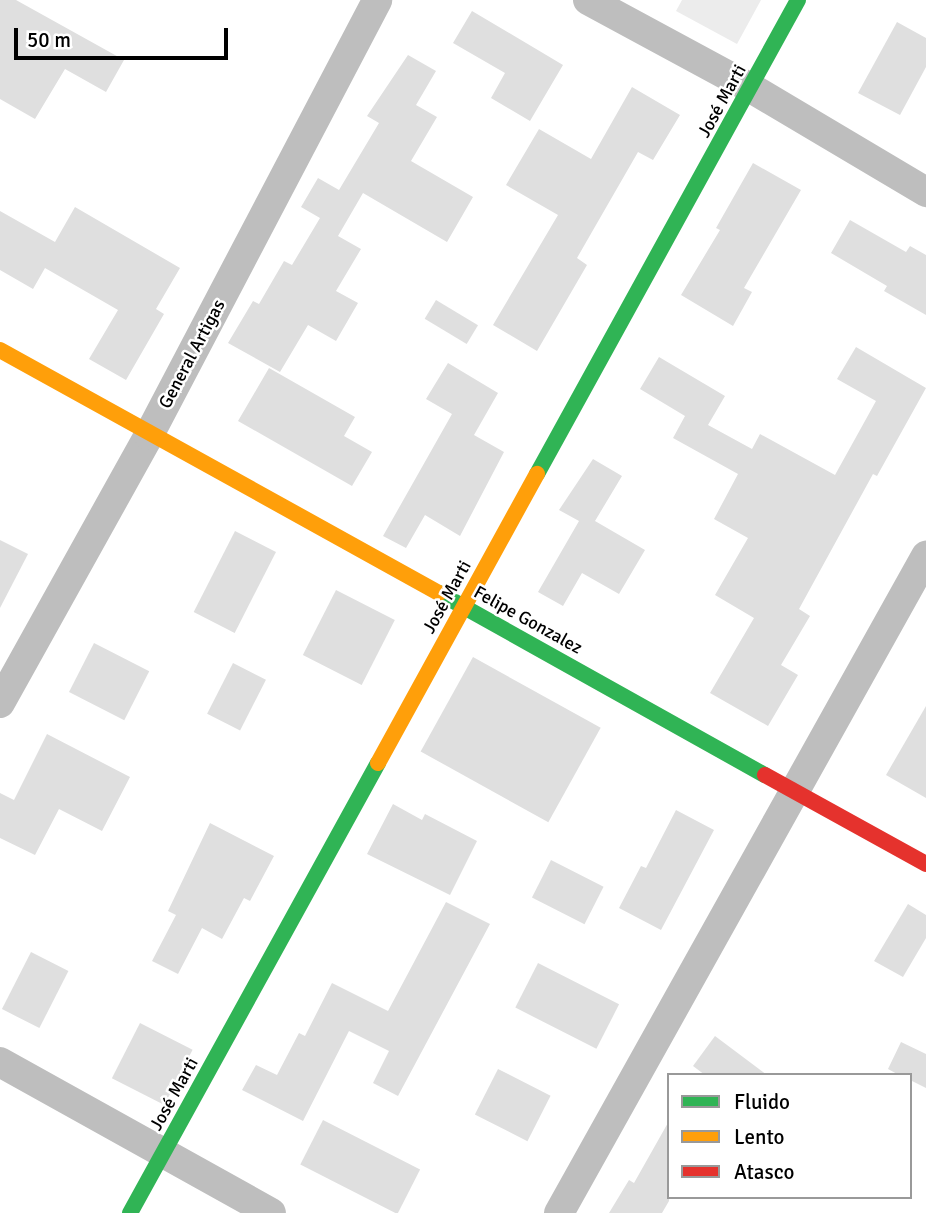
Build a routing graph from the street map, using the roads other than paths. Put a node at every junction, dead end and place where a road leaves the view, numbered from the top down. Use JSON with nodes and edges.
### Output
{"nodes":[{"id":1,"x":377,"y":0,"type":"edge"},
{"id":2,"x":588,"y":0,"type":"edge"},
{"id":3,"x":798,"y":0,"type":"edge"},
{"id":4,"x":751,"y":88,"type":"junction"},
{"id":5,"x":926,"y":192,"type":"edge"},
{"id":6,"x":0,"y":350,"type":"edge"},
{"id":7,"x":149,"y":435,"type":"junction"},
{"id":8,"x":926,"y":556,"type":"edge"},
{"id":9,"x":464,"y":606,"type":"junction"},
{"id":10,"x":0,"y":704,"type":"edge"},
{"id":11,"x":796,"y":791,"type":"junction"},
{"id":12,"x":926,"y":864,"type":"edge"},
{"id":13,"x":0,"y":1062,"type":"edge"},
{"id":14,"x":163,"y":1153,"type":"junction"},
{"id":15,"x":130,"y":1213,"type":"edge"},
{"id":16,"x":271,"y":1213,"type":"edge"},
{"id":17,"x":559,"y":1213,"type":"edge"}],
"edges":[{"from":1,"to":7,"type":"street","name":"General Artigas"},
{"from":2,"to":4,"type":"street"},
{"from":3,"to":4,"type":"street","name":"José Marti"},
{"from":4,"to":5,"type":"street"},
{"from":4,"to":9,"type":"street","name":"José Marti"},
{"from":6,"to":7,"type":"street","name":"Felipe Gonzalez"},
{"from":7,"to":9,"type":"street","name":"Felipe Gonzalez"},
{"from":7,"to":10,"type":"street","name":"General Artigas"},
{"from":8,"to":11,"type":"street"},
{"from":9,"to":11,"type":"street","name":"Felipe Gonzalez"},
{"from":9,"to":14,"type":"street","name":"José Marti"},
{"from":11,"to":12,"type":"street","name":"Felipe Gonzalez"},
{"from":11,"to":17,"type":"street"},
{"from":13,"to":14,"type":"street"},
{"from":14,"to":15,"type":"street","name":"José Marti"},
{"from":14,"to":16,"type":"street"}]}
